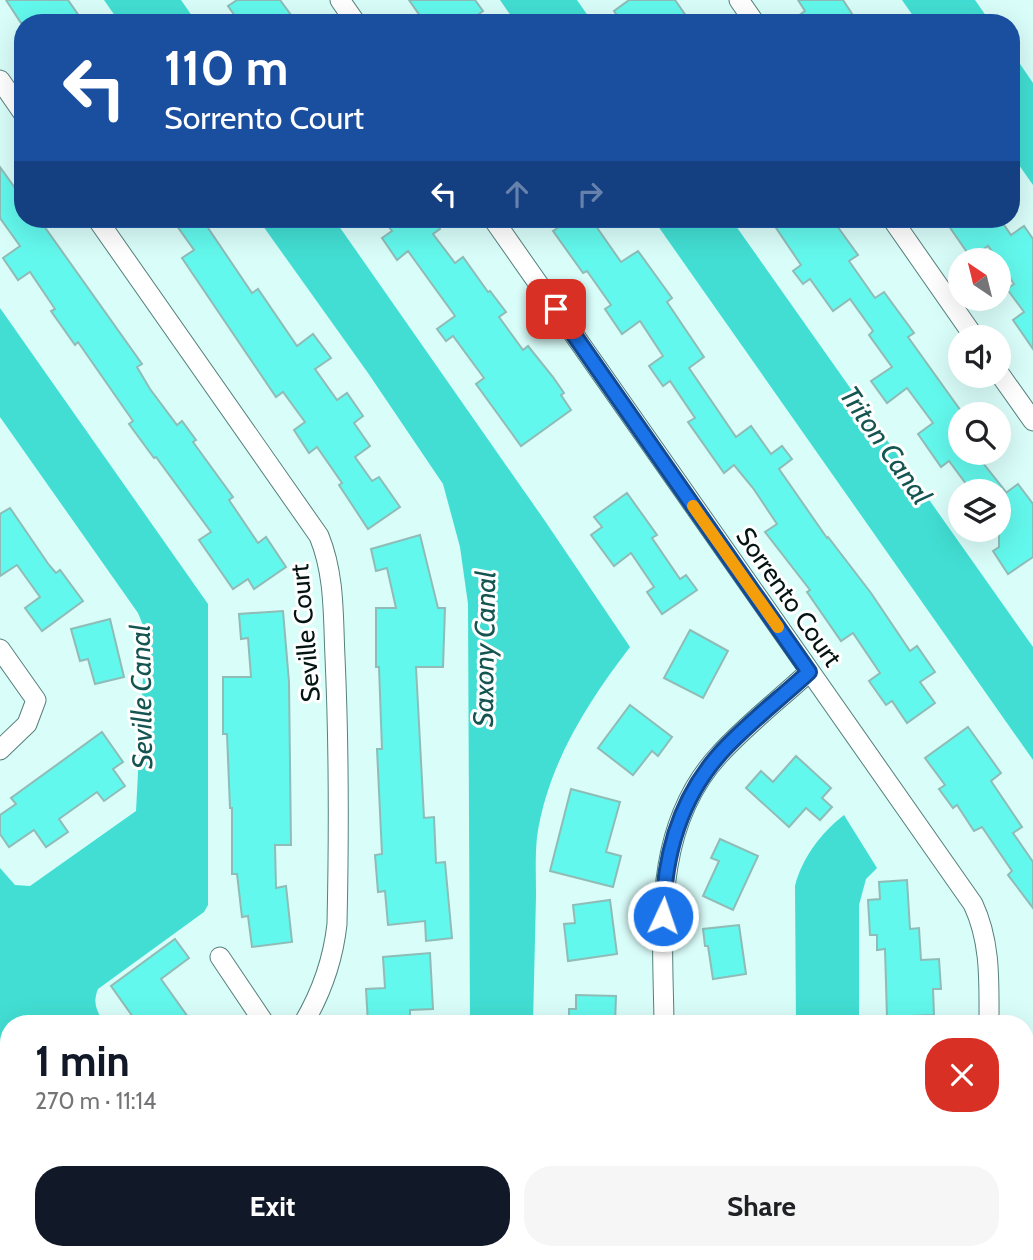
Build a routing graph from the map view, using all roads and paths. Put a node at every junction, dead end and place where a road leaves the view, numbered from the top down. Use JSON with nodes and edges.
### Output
{"nodes":[{"id":1,"x":0,"y":80,"type":"edge"},
{"id":2,"x":14,"y":100,"type":"edge"},
{"id":3,"x":103,"y":228,"type":"edge"},
{"id":4,"x":499,"y":228,"type":"edge"},
{"id":5,"x":898,"y":228,"type":"edge"},
{"id":6,"x":966,"y":325,"type":"edge"},
{"id":7,"x":1010,"y":388,"type":"edge"},
{"id":8,"x":1033,"y":421,"type":"edge"},
{"id":9,"x":0,"y":649,"type":"edge"},
{"id":10,"x":809,"y":672,"type":"junction"},
{"id":11,"x":0,"y":750,"type":"edge"},
{"id":12,"x":220,"y":957,"type":"dead end"},
{"id":13,"x":259,"y":1015,"type":"edge"},
{"id":14,"x":308,"y":1015,"type":"edge"},
{"id":15,"x":664,"y":1015,"type":"edge"},
{"id":16,"x":989,"y":1015,"type":"edge"}],
"edges":[{"from":1,"to":2,"type":"street"},
{"from":3,"to":14,"type":"street","name":"Seville Court"},
{"from":4,"to":10,"type":"street","name":"Sorrento Court"},
{"from":5,"to":6,"type":"street"},
{"from":7,"to":8,"type":"street"},
{"from":9,"to":11,"type":"street"},
{"from":10,"to":15,"type":"street"},
{"from":10,"to":16,"type":"street","name":"Sorrento Court"},
{"from":12,"to":13,"type":"street"}]}
